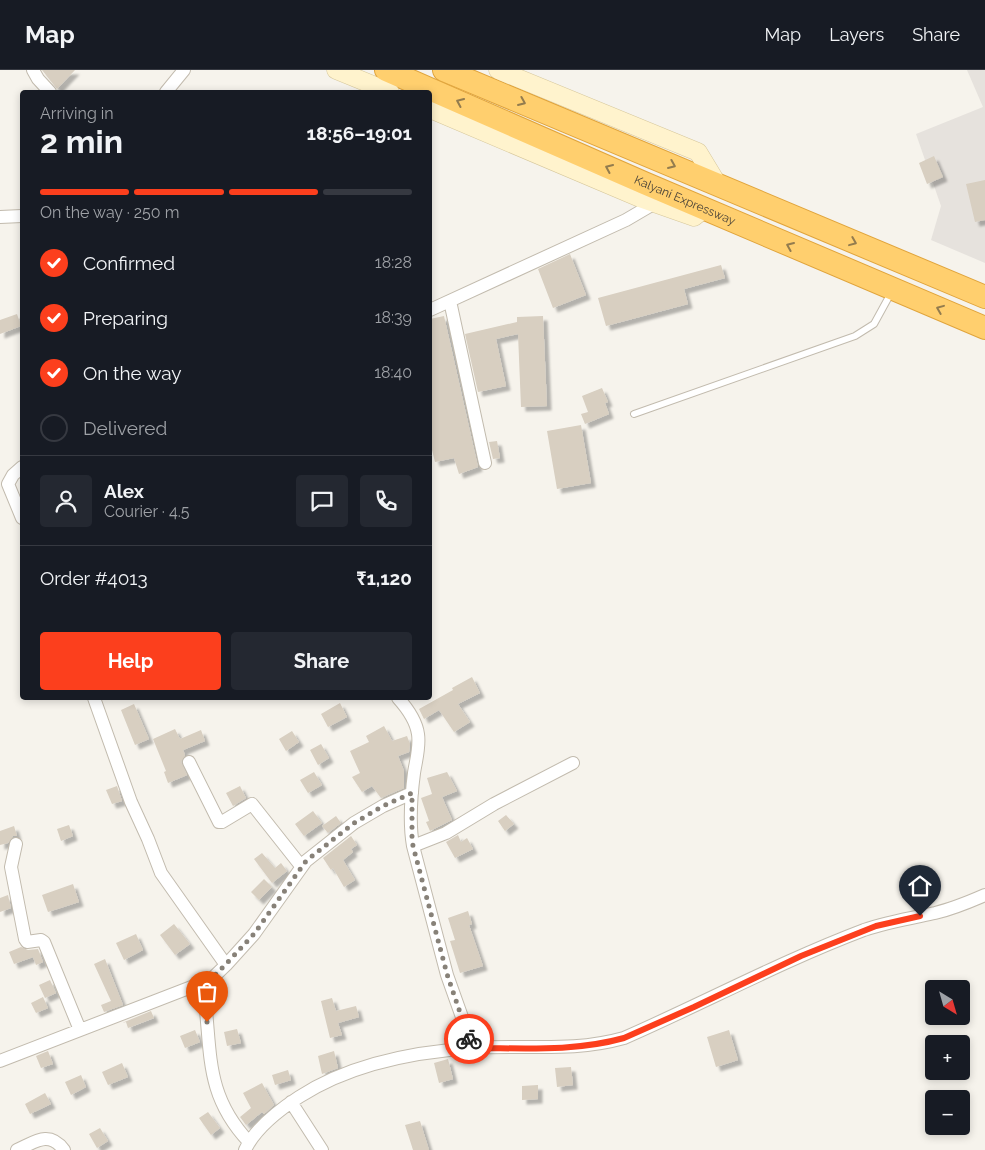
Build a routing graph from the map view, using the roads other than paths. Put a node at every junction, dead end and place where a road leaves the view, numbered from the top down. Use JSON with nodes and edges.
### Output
{"nodes":[{"id":1,"x":33,"y":70,"type":"edge"},
{"id":2,"x":184,"y":70,"type":"edge"},
{"id":3,"x":336,"y":70,"type":"edge"},
{"id":4,"x":386,"y":70,"type":"edge"},
{"id":5,"x":444,"y":70,"type":"edge"},
{"id":6,"x":498,"y":70,"type":"edge"},
{"id":7,"x":48,"y":90,"type":"edge"},
{"id":8,"x":168,"y":90,"type":"edge"},
{"id":9,"x":385,"y":90,"type":"edge"},
{"id":10,"x":432,"y":90,"type":"edge"},
{"id":11,"x":432,"y":90,"type":"edge"},
{"id":12,"x":432,"y":110,"type":"edge"},
{"id":13,"x":718,"y":185,"type":"junction"},
{"id":14,"x":655,"y":203,"type":"junction"},
{"id":15,"x":704,"y":209,"type":"junction"},
{"id":16,"x":20,"y":216,"type":"edge"},
{"id":17,"x":0,"y":217,"type":"edge"},
{"id":18,"x":893,"y":289,"type":"junction"},
{"id":19,"x":985,"y":297,"type":"edge"},
{"id":20,"x":450,"y":301,"type":"junction"},
{"id":21,"x":432,"y":309,"type":"edge"},
{"id":22,"x":985,"y":328,"type":"edge"},
{"id":23,"x":634,"y":414,"type":"dead end"},
{"id":24,"x":485,"y":463,"type":"dead end"},
{"id":25,"x":20,"y":469,"type":"edge"},
{"id":26,"x":20,"y":513,"type":"edge"},
{"id":27,"x":95,"y":700,"type":"edge"},
{"id":28,"x":400,"y":700,"type":"edge"},
{"id":29,"x":189,"y":762,"type":"dead end"},
{"id":30,"x":573,"y":763,"type":"dead end"},
{"id":31,"x":412,"y":793,"type":"junction"},
{"id":32,"x":16,"y":844,"type":"dead end"},
{"id":33,"x":413,"y":846,"type":"junction"},
{"id":34,"x":301,"y":866,"type":"junction"},
{"id":35,"x":985,"y":895,"type":"edge"},
{"id":36,"x":226,"y":964,"type":"junction"},
{"id":37,"x":202,"y":988,"type":"junction"},
{"id":38,"x":80,"y":1030,"type":"junction"},
{"id":39,"x":473,"y":1048,"type":"junction"},
{"id":40,"x":0,"y":1061,"type":"edge"},
{"id":41,"x":291,"y":1102,"type":"junction"},
{"id":42,"x":247,"y":1146,"type":"edge"},
{"id":43,"x":17,"y":1150,"type":"edge"},
{"id":44,"x":64,"y":1150,"type":"edge"},
{"id":45,"x":322,"y":1150,"type":"edge"}],
"edges":[{"from":1,"to":7,"type":"street"},
{"from":2,"to":8,"type":"street"},
{"from":3,"to":9,"type":"street"},
{"from":11,"to":4,"type":"highway","name":"Kalyani Expressway","one_way":true},
{"from":5,"to":13,"type":"highway","one_way":true},
{"from":6,"to":13,"type":"street"},
{"from":15,"to":10,"type":"highway","name":"Kalyani Expressway","one_way":true},
{"from":12,"to":14,"type":"street"},
{"from":13,"to":19,"type":"highway","one_way":true},
{"from":14,"to":15,"type":"street"},
{"from":14,"to":20,"type":"street"},
{"from":18,"to":15,"type":"highway","name":"Kalyani Expressway","one_way":true},
{"from":16,"to":17,"type":"street"},
{"from":22,"to":18,"type":"highway","name":"Kalyani Expressway","one_way":true},
{"from":18,"to":23,"type":"lane"},
{"from":20,"to":21,"type":"street"},
{"from":20,"to":24,"type":"street"},
{"from":25,"to":26,"type":"street"},
{"from":27,"to":36,"type":"street"},
{"from":28,"to":31,"type":"street"},
{"from":29,"to":34,"type":"street"},
{"from":30,"to":33,"type":"street"},
{"from":31,"to":33,"type":"street"},
{"from":31,"to":34,"type":"street"},
{"from":32,"to":38,"type":"street"},
{"from":33,"to":39,"type":"street"},
{"from":34,"to":36,"type":"street"},
{"from":35,"to":39,"type":"street"},
{"from":36,"to":37,"type":"street"},
{"from":37,"to":38,"type":"street"},
{"from":37,"to":42,"type":"street"},
{"from":38,"to":40,"type":"street"},
{"from":39,"to":41,"type":"street"},
{"from":41,"to":42,"type":"street"},
{"from":41,"to":45,"type":"street"},
{"from":43,"to":44,"type":"street"}]}
